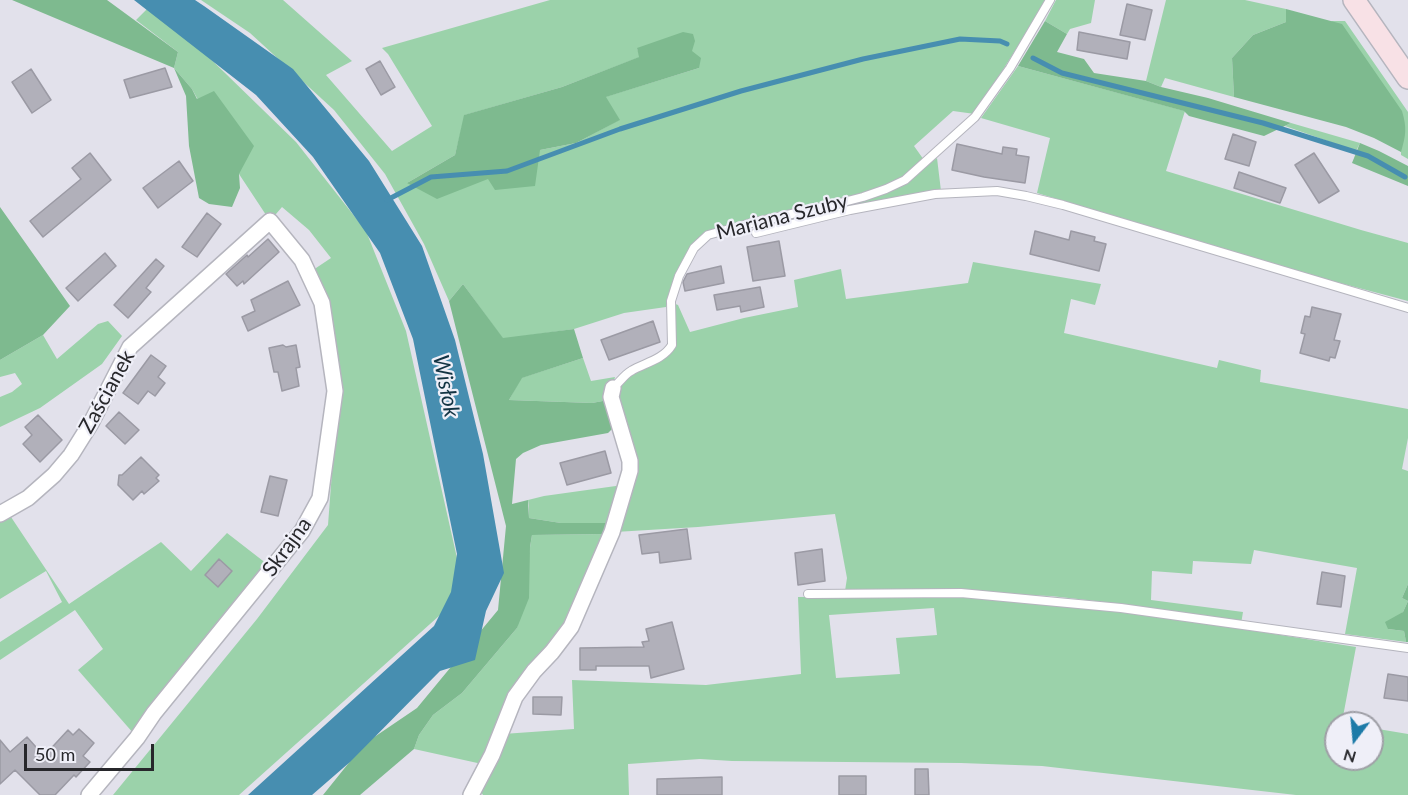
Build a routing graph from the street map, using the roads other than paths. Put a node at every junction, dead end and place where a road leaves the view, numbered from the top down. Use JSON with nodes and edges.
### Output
{"nodes":[{"id":1,"x":1050,"y":0,"type":"edge"},
{"id":2,"x":1354,"y":0,"type":"edge"},
{"id":3,"x":1408,"y":78,"type":"edge"},
{"id":4,"x":270,"y":221,"type":"joint"},
{"id":5,"x":756,"y":233,"type":"dead end"},
{"id":6,"x":1408,"y":308,"type":"edge"},
{"id":7,"x":613,"y":388,"type":"joint"},
{"id":8,"x":0,"y":514,"type":"edge"},
{"id":9,"x":808,"y":594,"type":"dead end"},
{"id":10,"x":1408,"y":648,"type":"edge"},
{"id":11,"x":89,"y":795,"type":"edge"},
{"id":12,"x":471,"y":795,"type":"edge"}],
"edges":[{"from":1,"to":7,"type":"lane","name":"Mariana Szuby"},
{"from":2,"to":3,"type":"main road"},
{"from":4,"to":8,"type":"street","name":"Zaścianek"},
{"from":4,"to":11,"type":"street","name":"Skrajna"},
{"from":5,"to":6,"type":"lane"},
{"from":7,"to":12,"type":"street","name":"Mariana Szuby"},
{"from":9,"to":10,"type":"lane"}]}
